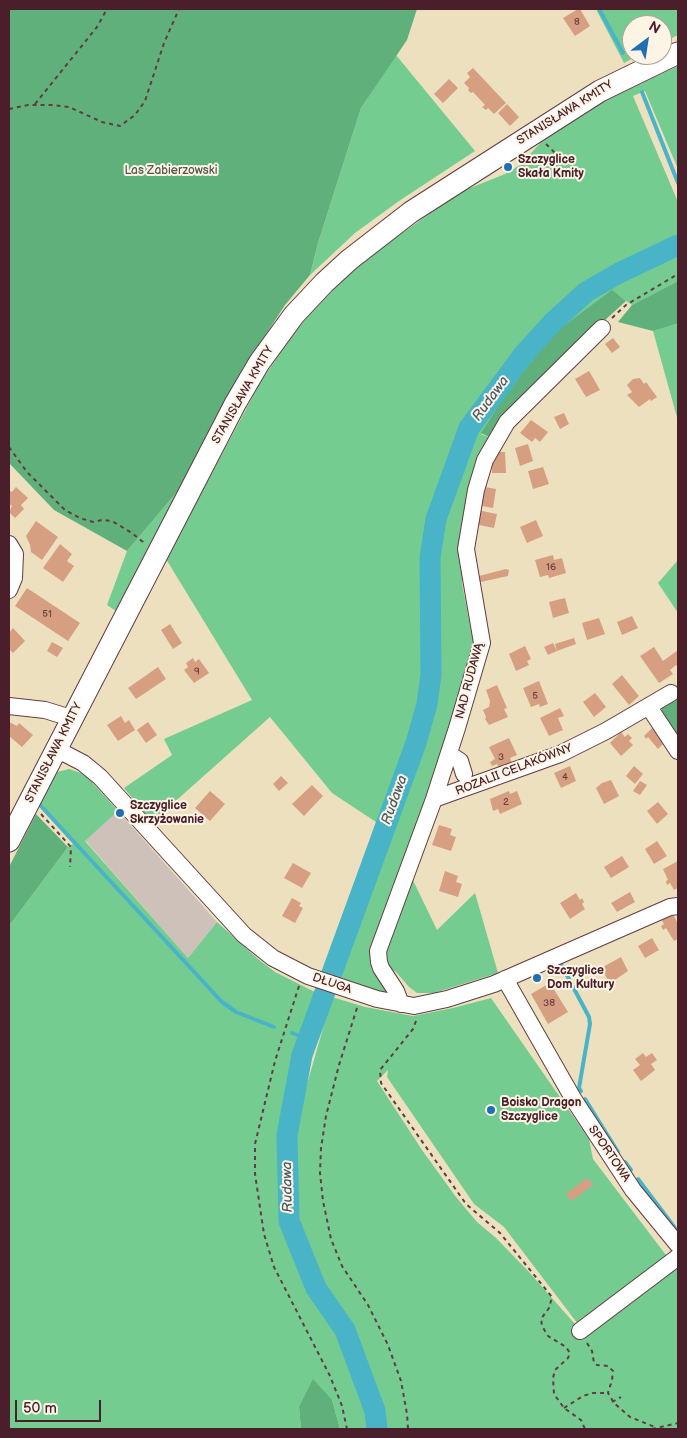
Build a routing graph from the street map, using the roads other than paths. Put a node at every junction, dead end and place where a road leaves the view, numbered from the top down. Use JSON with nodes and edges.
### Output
{"nodes":[{"id":1,"x":678,"y":53,"type":"edge"},
{"id":2,"x":602,"y":328,"type":"road end"},
{"id":3,"x":9,"y":544,"type":"edge"},
{"id":4,"x":9,"y":590,"type":"edge"},
{"id":5,"x":671,"y":693,"type":"dead end"},
{"id":6,"x":9,"y":706,"type":"edge"},
{"id":7,"x":649,"y":706,"type":"junction"},
{"id":8,"x":71,"y":718,"type":"junction"},
{"id":9,"x":56,"y":749,"type":"junction"},
{"id":10,"x":678,"y":751,"type":"edge"},
{"id":11,"x":449,"y":754,"type":"junction"},
{"id":12,"x":464,"y":774,"type":"dead end"},
{"id":13,"x":434,"y":799,"type":"junction"},
{"id":14,"x":9,"y":841,"type":"edge"},
{"id":15,"x":678,"y":906,"type":"edge"},
{"id":16,"x":504,"y":979,"type":"junction"},
{"id":17,"x":407,"y":1005,"type":"junction"},
{"id":18,"x":678,"y":1245,"type":"edge"},
{"id":19,"x":678,"y":1257,"type":"edge"},
{"id":20,"x":580,"y":1331,"type":"road end"}],
"edges":[{"from":1,"to":8,"type":"main road","name":"STANISŁAWA KMITY"},
{"from":2,"to":11,"type":"street","name":"NAD RUDAWĄ"},
{"from":3,"to":4,"type":"street"},
{"from":5,"to":7,"type":"street","name":"ROZALII CELAKÓWNY"},
{"from":6,"to":8,"type":"street"},
{"from":7,"to":10,"type":"street"},
{"from":7,"to":13,"type":"street","name":"ROZALII CELAKÓWNY"},
{"from":8,"to":9,"type":"main road","name":"STANISŁAWA KMITY"},
{"from":9,"to":14,"type":"main road","name":"STANISŁAWA KMITY"},
{"from":9,"to":17,"type":"street","name":"DŁUGA"},
{"from":11,"to":12,"type":"street"},
{"from":11,"to":13,"type":"street","name":"NAD RUDAWĄ"},
{"from":13,"to":17,"type":"street","name":"NAD RUDAWĄ"},
{"from":15,"to":16,"type":"street","name":"DŁUGA"},
{"from":16,"to":17,"type":"street","name":"DŁUGA"},
{"from":16,"to":18,"type":"street","name":"SPORTOWA"},
{"from":19,"to":20,"type":"street"}]}
